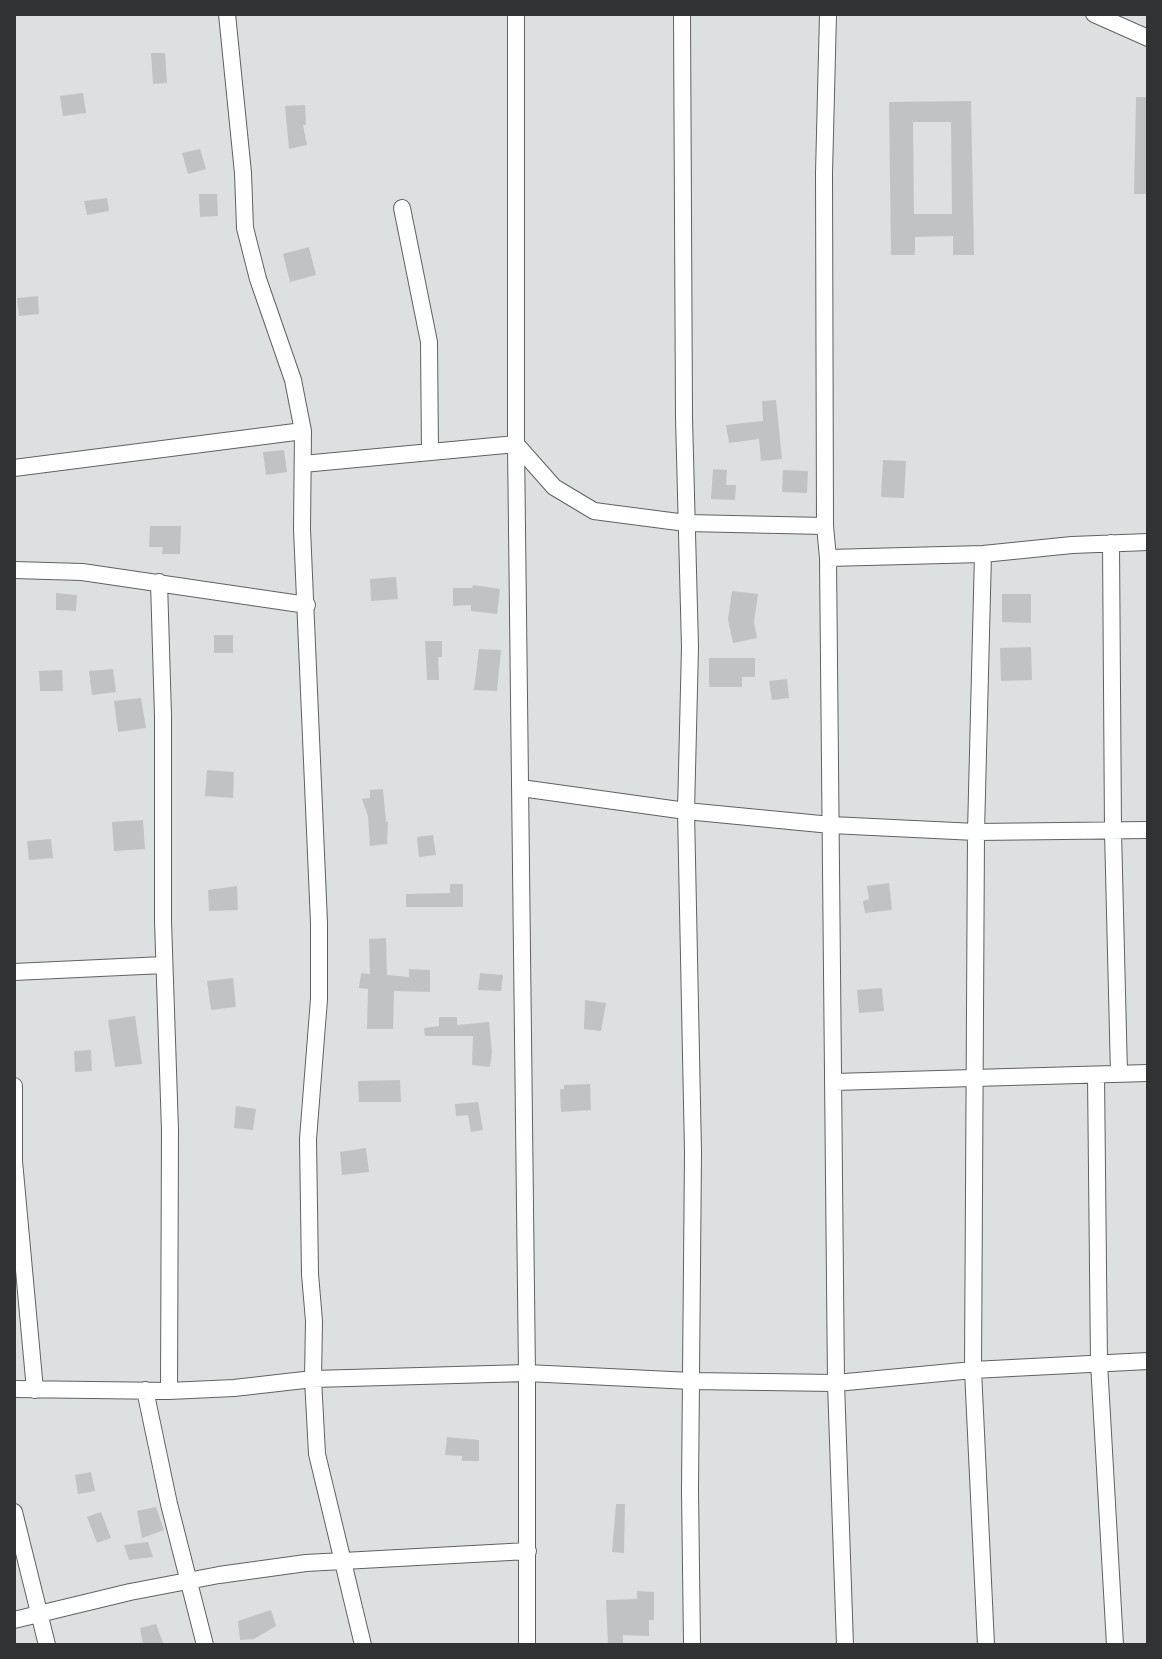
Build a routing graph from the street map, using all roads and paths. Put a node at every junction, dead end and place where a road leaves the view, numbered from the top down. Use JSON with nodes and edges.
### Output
{"nodes":[{"id":1,"x":227,"y":14,"type":"edge"},
{"id":2,"x":516,"y":14,"type":"edge"},
{"id":3,"x":682,"y":14,"type":"edge"},
{"id":4,"x":828,"y":14,"type":"edge"},
{"id":5,"x":1094,"y":14,"type":"edge"},
{"id":6,"x":1148,"y":38,"type":"edge"},
{"id":7,"x":402,"y":208,"type":"dead end"},
{"id":8,"x":303,"y":431,"type":"junction"},
{"id":9,"x":516,"y":444,"type":"junction"},
{"id":10,"x":430,"y":452,"type":"junction"},
{"id":11,"x":303,"y":464,"type":"junction"},
{"id":12,"x":14,"y":468,"type":"edge"},
{"id":13,"x":686,"y":523,"type":"junction"},
{"id":14,"x":825,"y":526,"type":"junction"},
{"id":15,"x":1148,"y":542,"type":"edge"},
{"id":16,"x":1111,"y":543,"type":"junction"},
{"id":17,"x":983,"y":554,"type":"junction"},
{"id":18,"x":828,"y":558,"type":"junction"},
{"id":19,"x":14,"y":570,"type":"edge"},
{"id":20,"x":159,"y":582,"type":"junction"},
{"id":21,"x":307,"y":605,"type":"junction"},
{"id":22,"x":521,"y":788,"type":"junction"},
{"id":23,"x":686,"y":811,"type":"junction"},
{"id":24,"x":831,"y":825,"type":"junction"},
{"id":25,"x":1148,"y":830,"type":"edge"},
{"id":26,"x":1113,"y":831,"type":"junction"},
{"id":27,"x":976,"y":832,"type":"junction"},
{"id":28,"x":164,"y":965,"type":"junction"},
{"id":29,"x":14,"y":972,"type":"edge"},
{"id":30,"x":1148,"y":1073,"type":"edge"},
{"id":31,"x":1119,"y":1074,"type":"junction"},
{"id":32,"x":1096,"y":1075,"type":"junction"},
{"id":33,"x":973,"y":1076,"type":"junction"},
{"id":34,"x":834,"y":1082,"type":"junction"},
{"id":35,"x":14,"y":1086,"type":"edge"},
{"id":36,"x":1148,"y":1361,"type":"edge"},
{"id":37,"x":1099,"y":1363,"type":"junction"},
{"id":38,"x":973,"y":1370,"type":"junction"},
{"id":39,"x":527,"y":1373,"type":"junction"},
{"id":40,"x":313,"y":1379,"type":"junction"},
{"id":41,"x":691,"y":1381,"type":"junction"},
{"id":42,"x":836,"y":1383,"type":"junction"},
{"id":43,"x":14,"y":1389,"type":"edge"},
{"id":44,"x":35,"y":1390,"type":"junction"},
{"id":45,"x":145,"y":1390,"type":"junction"},
{"id":46,"x":169,"y":1391,"type":"junction"},
{"id":47,"x":14,"y":1512,"type":"edge"},
{"id":48,"x":528,"y":1551,"type":"junction"},
{"id":49,"x":341,"y":1562,"type":"junction"},
{"id":50,"x":189,"y":1580,"type":"junction"},
{"id":51,"x":38,"y":1614,"type":"junction"},
{"id":52,"x":14,"y":1620,"type":"edge"},
{"id":53,"x":47,"y":1645,"type":"edge"},
{"id":54,"x":205,"y":1645,"type":"edge"},
{"id":55,"x":363,"y":1645,"type":"edge"},
{"id":56,"x":527,"y":1645,"type":"edge"},
{"id":57,"x":692,"y":1645,"type":"edge"},
{"id":58,"x":845,"y":1645,"type":"edge"},
{"id":59,"x":986,"y":1645,"type":"edge"},
{"id":60,"x":1115,"y":1645,"type":"edge"}],
"edges":[{"from":1,"to":8,"type":"street"},
{"from":2,"to":9,"type":"street"},
{"from":3,"to":13,"type":"street"},
{"from":4,"to":14,"type":"street"},
{"from":5,"to":6,"type":"street"},
{"from":7,"to":10,"type":"street"},
{"from":8,"to":11,"type":"street"},
{"from":8,"to":12,"type":"street"},
{"from":9,"to":10,"type":"street"},
{"from":9,"to":13,"type":"street"},
{"from":9,"to":22,"type":"street"},
{"from":10,"to":11,"type":"street"},
{"from":11,"to":21,"type":"street"},
{"from":13,"to":14,"type":"street"},
{"from":13,"to":23,"type":"street"},
{"from":14,"to":18,"type":"street"},
{"from":15,"to":16,"type":"street"},
{"from":16,"to":17,"type":"street"},
{"from":16,"to":26,"type":"street"},
{"from":17,"to":18,"type":"street"},
{"from":17,"to":27,"type":"street"},
{"from":18,"to":24,"type":"street"},
{"from":19,"to":20,"type":"street"},
{"from":20,"to":21,"type":"street"},
{"from":20,"to":28,"type":"street"},
{"from":21,"to":40,"type":"street"},
{"from":22,"to":23,"type":"street"},
{"from":22,"to":39,"type":"street"},
{"from":23,"to":24,"type":"street"},
{"from":23,"to":41,"type":"street"},
{"from":24,"to":27,"type":"street"},
{"from":24,"to":34,"type":"street"},
{"from":25,"to":26,"type":"street"},
{"from":26,"to":27,"type":"street"},
{"from":26,"to":31,"type":"street"},
{"from":27,"to":33,"type":"street"},
{"from":28,"to":29,"type":"street"},
{"from":28,"to":46,"type":"street"},
{"from":30,"to":31,"type":"street"},
{"from":31,"to":32,"type":"street"},
{"from":32,"to":33,"type":"street"},
{"from":32,"to":37,"type":"street"},
{"from":33,"to":34,"type":"street"},
{"from":33,"to":38,"type":"street"},
{"from":34,"to":42,"type":"street"},
{"from":35,"to":44,"type":"street"},
{"from":36,"to":37,"type":"street"},
{"from":37,"to":38,"type":"street"},
{"from":37,"to":60,"type":"street"},
{"from":38,"to":42,"type":"street"},
{"from":38,"to":59,"type":"street"},
{"from":39,"to":40,"type":"street"},
{"from":39,"to":41,"type":"street"},
{"from":39,"to":48,"type":"street"},
{"from":40,"to":46,"type":"street"},
{"from":40,"to":49,"type":"street"},
{"from":41,"to":42,"type":"street"},
{"from":41,"to":57,"type":"street"},
{"from":42,"to":58,"type":"street"},
{"from":43,"to":44,"type":"street"},
{"from":44,"to":45,"type":"street"},
{"from":45,"to":46,"type":"street"},
{"from":45,"to":50,"type":"street"},
{"from":47,"to":51,"type":"street"},
{"from":48,"to":49,"type":"street"},
{"from":48,"to":56,"type":"street"},
{"from":49,"to":50,"type":"street"},
{"from":49,"to":55,"type":"street"},
{"from":50,"to":51,"type":"street"},
{"from":50,"to":54,"type":"street"},
{"from":51,"to":52,"type":"street"},
{"from":51,"to":53,"type":"street"}]}
